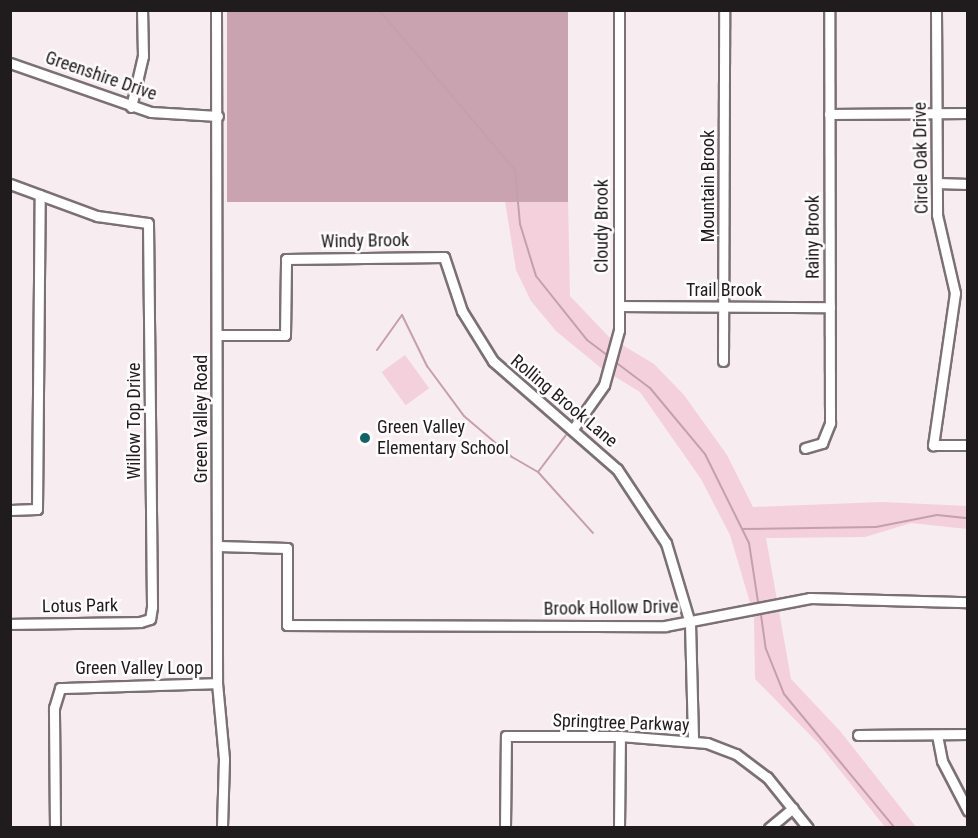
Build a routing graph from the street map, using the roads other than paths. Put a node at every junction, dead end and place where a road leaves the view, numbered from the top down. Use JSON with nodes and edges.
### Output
{"nodes":[{"id":1,"x":142,"y":10,"type":"edge"},
{"id":2,"x":216,"y":10,"type":"edge"},
{"id":3,"x":619,"y":10,"type":"edge"},
{"id":4,"x":724,"y":10,"type":"edge"},
{"id":5,"x":829,"y":10,"type":"edge"},
{"id":6,"x":936,"y":10,"type":"edge"},
{"id":7,"x":10,"y":63,"type":"edge"},
{"id":8,"x":131,"y":107,"type":"junction"},
{"id":9,"x":968,"y":112,"type":"edge"},
{"id":10,"x":936,"y":113,"type":"junction"},
{"id":11,"x":829,"y":114,"type":"junction"},
{"id":12,"x":218,"y":116,"type":"junction"},
{"id":13,"x":937,"y":183,"type":"junction"},
{"id":14,"x":10,"y":184,"type":"edge"},
{"id":15,"x":968,"y":184,"type":"edge"},
{"id":16,"x":39,"y":195,"type":"junction"},
{"id":17,"x":444,"y":257,"type":"joint"},
{"id":18,"x":619,"y":306,"type":"junction"},
{"id":19,"x":725,"y":306,"type":"junction"},
{"id":20,"x":830,"y":308,"type":"junction"},
{"id":21,"x":218,"y":335,"type":"junction"},
{"id":22,"x":723,"y":361,"type":"dead end"},
{"id":23,"x":573,"y":429,"type":"junction"},
{"id":24,"x":968,"y":445,"type":"edge"},
{"id":25,"x":805,"y":448,"type":"dead end"},
{"id":26,"x":10,"y":510,"type":"edge"},
{"id":27,"x":218,"y":546,"type":"junction"},
{"id":28,"x":968,"y":603,"type":"edge"},
{"id":29,"x":150,"y":619,"type":"joint"},
{"id":30,"x":690,"y":623,"type":"junction"},
{"id":31,"x":10,"y":624,"type":"edge"},
{"id":32,"x":217,"y":683,"type":"junction"},
{"id":33,"x":968,"y":734,"type":"edge"},
{"id":34,"x":858,"y":735,"type":"dead end"},
{"id":35,"x":937,"y":735,"type":"junction"},
{"id":36,"x":620,"y":736,"type":"junction"},
{"id":37,"x":693,"y":741,"type":"junction"},
{"id":38,"x":793,"y":808,"type":"junction"},
{"id":39,"x":968,"y":811,"type":"edge"},
{"id":40,"x":55,"y":828,"type":"edge"},
{"id":41,"x":222,"y":828,"type":"edge"},
{"id":42,"x":505,"y":828,"type":"edge"},
{"id":43,"x":619,"y":828,"type":"edge"},
{"id":44,"x":769,"y":828,"type":"edge"},
{"id":45,"x":808,"y":828,"type":"edge"}],
"edges":[{"from":1,"to":8,"type":"street"},
{"from":2,"to":12,"type":"street","name":"Green Valley Road"},
{"from":3,"to":18,"type":"street","name":"Cloudy Brook"},
{"from":4,"to":19,"type":"street","name":"Mountain Brook"},
{"from":5,"to":11,"type":"street","name":"Rainy Brook"},
{"from":6,"to":10,"type":"street","name":"Circle Oak Drive"},
{"from":7,"to":8,"type":"street","name":"Greenshire Drive"},
{"from":8,"to":12,"type":"street","name":"Greenshire Drive"},
{"from":9,"to":10,"type":"street"},
{"from":10,"to":11,"type":"street"},
{"from":10,"to":13,"type":"street","name":"Circle Oak Drive"},
{"from":11,"to":20,"type":"street","name":"Rainy Brook"},
{"from":12,"to":21,"type":"street","name":"Green Valley Road"},
{"from":13,"to":15,"type":"street"},
{"from":13,"to":24,"type":"street","name":"Circle Oak Drive"},
{"from":14,"to":16,"type":"street"},
{"from":16,"to":26,"type":"street"},
{"from":16,"to":29,"type":"street","name":"Willow Top Drive"},
{"from":17,"to":21,"type":"street","name":"Windy Brook"},
{"from":17,"to":23,"type":"street","name":"Rolling Brook Lane"},
{"from":18,"to":19,"type":"street","name":"Trail Brook"},
{"from":18,"to":23,"type":"street","name":"Cloudy Brook"},
{"from":19,"to":20,"type":"street","name":"Trail Brook"},
{"from":19,"to":22,"type":"street","name":"Mountain Brook"},
{"from":20,"to":25,"type":"street","name":"Rainy Brook"},
{"from":21,"to":27,"type":"street","name":"Green Valley Road"},
{"from":23,"to":30,"type":"street","name":"Rolling Brook Lane"},
{"from":27,"to":30,"type":"street","name":"Brook Hollow Drive"},
{"from":27,"to":32,"type":"street","name":"Green Valley Road"},
{"from":28,"to":30,"type":"street","name":"Brook Hollow Drive"},
{"from":29,"to":31,"type":"street","name":"Lotus Park"},
{"from":30,"to":37,"type":"street","name":"Rolling Brook Lane"},
{"from":32,"to":40,"type":"street","name":"Green Valley Loop"},
{"from":32,"to":41,"type":"street","name":"Green Valley Road"},
{"from":33,"to":35,"type":"street"},
{"from":34,"to":35,"type":"street"},
{"from":35,"to":39,"type":"street"},
{"from":36,"to":37,"type":"street","name":"Springtree Parkway"},
{"from":36,"to":42,"type":"street","name":"Springtree Parkway"},
{"from":36,"to":43,"type":"street"},
{"from":37,"to":38,"type":"street","name":"Springtree Parkway"},
{"from":38,"to":44,"type":"street"},
{"from":38,"to":45,"type":"street","name":"Springtree Parkway"}]}
